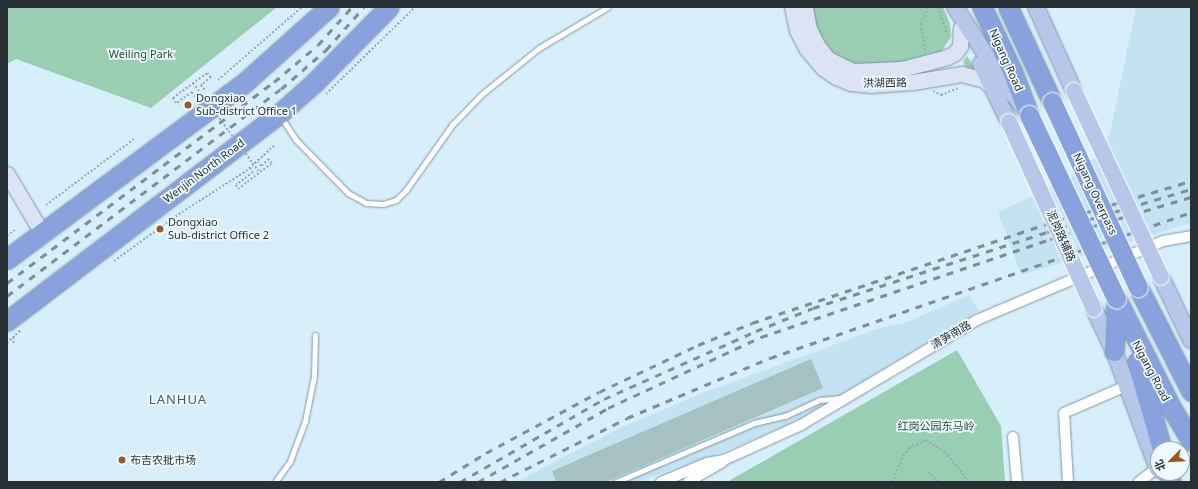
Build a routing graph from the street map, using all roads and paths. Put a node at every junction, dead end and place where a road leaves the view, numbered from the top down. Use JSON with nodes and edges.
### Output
{"nodes":[{"id":1,"x":302,"y":7,"type":"edge"},
{"id":2,"x":329,"y":7,"type":"edge"},
{"id":3,"x":389,"y":7,"type":"edge"},
{"id":4,"x":414,"y":7,"type":"edge"},
{"id":5,"x":608,"y":7,"type":"edge"},
{"id":6,"x":792,"y":7,"type":"edge"},
{"id":7,"x":805,"y":7,"type":"edge"},
{"id":8,"x":928,"y":7,"type":"edge"},
{"id":9,"x":938,"y":7,"type":"edge"},
{"id":10,"x":955,"y":7,"type":"edge"},
{"id":11,"x":982,"y":7,"type":"edge"},
{"id":12,"x":1008,"y":7,"type":"edge"},
{"id":13,"x":1036,"y":7,"type":"edge"},
{"id":14,"x":961,"y":28,"type":"junction"},
{"id":15,"x":949,"y":40,"type":"dead end"},
{"id":16,"x":926,"y":56,"type":"dead end"},
{"id":17,"x":218,"y":80,"type":"dead end"},
{"id":18,"x":193,"y":83,"type":"junction"},
{"id":19,"x":993,"y":88,"type":"junction"},
{"id":20,"x":205,"y":90,"type":"dead end"},
{"id":21,"x":933,"y":91,"type":"dead end"},
{"id":22,"x":952,"y":91,"type":"dead end"},
{"id":23,"x":324,"y":95,"type":"dead end"},
{"id":24,"x":195,"y":97,"type":"dead end"},
{"id":25,"x":279,"y":114,"type":"junction"},
{"id":26,"x":1029,"y":114,"type":"junction"},
{"id":27,"x":134,"y":139,"type":"dead end"},
{"id":28,"x":276,"y":145,"type":"dead end"},
{"id":29,"x":258,"y":162,"type":"junction"},
{"id":30,"x":250,"y":168,"type":"junction"},
{"id":31,"x":260,"y":173,"type":"junction"},
{"id":32,"x":7,"y":174,"type":"edge"},
{"id":33,"x":46,"y":205,"type":"dead end"},
{"id":34,"x":15,"y":230,"type":"dead end"},
{"id":35,"x":41,"y":231,"type":"junction"},
{"id":36,"x":7,"y":236,"type":"edge"},
{"id":37,"x":1191,"y":236,"type":"edge"},
{"id":38,"x":7,"y":259,"type":"edge"},
{"id":39,"x":114,"y":261,"type":"dead end"},
{"id":40,"x":1116,"y":298,"type":"junction"},
{"id":41,"x":1124,"y":318,"type":"junction"},
{"id":42,"x":10,"y":329,"type":"edge"},
{"id":43,"x":315,"y":335,"type":"dead end"},
{"id":44,"x":1191,"y":340,"type":"edge"},
{"id":45,"x":14,"y":345,"type":"dead end"},
{"id":46,"x":1114,"y":351,"type":"junction"},
{"id":47,"x":1126,"y":386,"type":"junction"},
{"id":48,"x":1191,"y":391,"type":"edge"},
{"id":49,"x":849,"y":397,"type":"junction"},
{"id":50,"x":1013,"y":437,"type":"dead end"},
{"id":51,"x":1160,"y":441,"type":"edge"},
{"id":52,"x":1191,"y":441,"type":"edge"},
{"id":53,"x":1150,"y":444,"type":"edge"},
{"id":54,"x":724,"y":460,"type":"junction"},
{"id":55,"x":928,"y":472,"type":"dead end"},
{"id":56,"x":1150,"y":476,"type":"edge"},
{"id":57,"x":275,"y":482,"type":"edge"},
{"id":58,"x":616,"y":482,"type":"edge"},
{"id":59,"x":661,"y":482,"type":"edge"},
{"id":60,"x":688,"y":482,"type":"edge"},
{"id":61,"x":892,"y":482,"type":"edge"},
{"id":62,"x":938,"y":482,"type":"edge"},
{"id":63,"x":970,"y":482,"type":"edge"},
{"id":64,"x":1017,"y":482,"type":"edge"},
{"id":65,"x":1068,"y":482,"type":"edge"},
{"id":66,"x":1139,"y":482,"type":"edge"}],
"edges":[{"from":1,"to":17,"type":"path"},
{"from":2,"to":35,"type":"highway"},
{"from":3,"to":25,"type":"highway","name":"Wenjin North Road"},
{"from":4,"to":23,"type":"path"},
{"from":5,"to":25,"type":"lane"},
{"from":6,"to":19,"type":"main road","name":"洪湖西路"},
{"from":7,"to":14,"type":"main road"},
{"from":8,"to":16,"type":"path"},
{"from":9,"to":15,"type":"path"},
{"from":10,"to":14,"type":"main road","name":"泥岗路辅路"},
{"from":10,"to":26,"type":"main road","name":"泥岗路辅路"},
{"from":11,"to":26,"type":"highway","name":"Nigang Road"},
{"from":12,"to":48,"type":"highway","name":"Nigang Overpass","bridge":true},
{"from":13,"to":44,"type":"main road","bridge":true},
{"from":14,"to":19,"type":"main road","name":"泥岗路辅路"},
{"from":18,"to":20,"type":"path"},
{"from":18,"to":24,"type":"path"},
{"from":18,"to":31,"type":"path","bridge":true},
{"from":19,"to":46,"type":"main road","name":"泥岗路辅路","bridge":true},
{"from":21,"to":22,"type":"path"},
{"from":25,"to":42,"type":"highway","name":"Wenjin North Road"},
{"from":26,"to":40,"type":"highway","bridge":true},
{"from":27,"to":33,"type":"path"},
{"from":28,"to":29,"type":"path"},
{"from":29,"to":30,"type":"path"},
{"from":29,"to":31,"type":"path"},
{"from":30,"to":31,"type":"path"},
{"from":30,"to":39,"type":"path"},
{"from":32,"to":35,"type":"main road"},
{"from":34,"to":36,"type":"path"},
{"from":35,"to":38,"type":"highway"},
{"from":37,"to":49,"type":"street","name":"清笋南路"},
{"from":40,"to":41,"type":"highway","name":"Nigang Road"},
{"from":40,"to":46,"type":"highway"},
{"from":41,"to":51,"type":"highway"},
{"from":41,"to":52,"type":"highway","name":"Nigang Road"},
{"from":42,"to":45,"type":"path"},
{"from":43,"to":57,"type":"lane"},
{"from":46,"to":47,"type":"main road","name":"泥岗路辅路"},
{"from":47,"to":53,"type":"main road","name":"泥岗路辅路"},
{"from":47,"to":65,"type":"street"},
{"from":49,"to":54,"type":"street","name":"清笋南路"},
{"from":49,"to":58,"type":"lane"},
{"from":50,"to":64,"type":"street"},
{"from":54,"to":59,"type":"street","name":"清笋南路"},
{"from":54,"to":60,"type":"street","name":"清笋南路"},
{"from":55,"to":62,"type":"path"},
{"from":56,"to":66,"type":"street"},
{"from":61,"to":63,"type":"path"}]}
